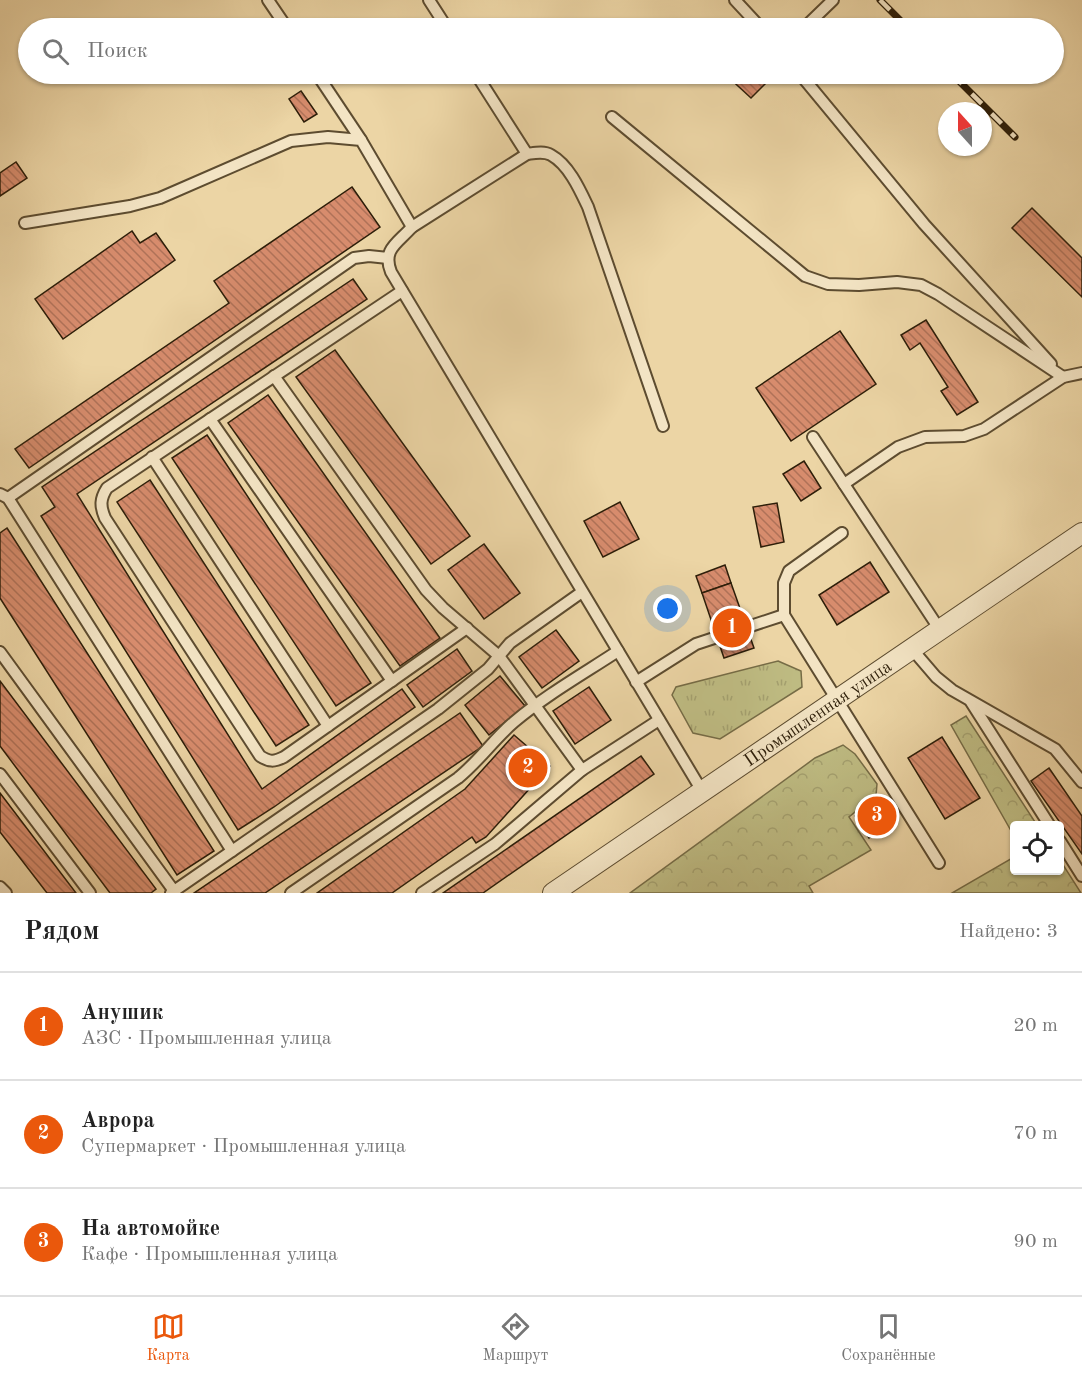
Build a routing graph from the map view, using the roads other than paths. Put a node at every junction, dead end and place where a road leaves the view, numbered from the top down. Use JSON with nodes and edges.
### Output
{"nodes":[{"id":1,"x":268,"y":0,"type":"edge"},
{"id":2,"x":429,"y":0,"type":"edge"},
{"id":3,"x":735,"y":0,"type":"edge"},
{"id":4,"x":833,"y":0,"type":"edge"},
{"id":5,"x":280,"y":18,"type":"edge"},
{"id":6,"x":441,"y":18,"type":"edge"},
{"id":7,"x":752,"y":18,"type":"edge"},
{"id":8,"x":814,"y":18,"type":"edge"},
{"id":9,"x":324,"y":84,"type":"edge"},
{"id":10,"x":482,"y":84,"type":"edge"},
{"id":11,"x":808,"y":84,"type":"edge"},
{"id":12,"x":612,"y":117,"type":"dead end"},
{"id":13,"x":361,"y":140,"type":"junction"},
{"id":14,"x":527,"y":154,"type":"junction"},
{"id":15,"x":25,"y":223,"type":"dead end"},
{"id":16,"x":412,"y":227,"type":"junction"},
{"id":17,"x":388,"y":258,"type":"junction"},
{"id":18,"x":402,"y":291,"type":"junction"},
{"id":19,"x":1082,"y":373,"type":"edge"},
{"id":20,"x":274,"y":376,"type":"junction"},
{"id":21,"x":1063,"y":377,"type":"junction"},
{"id":22,"x":210,"y":419,"type":"junction"},
{"id":23,"x":663,"y":426,"type":"dead end"},
{"id":24,"x":813,"y":437,"type":"dead end"},
{"id":25,"x":153,"y":457,"type":"junction"},
{"id":26,"x":844,"y":484,"type":"junction"},
{"id":27,"x":4,"y":496,"type":"edge"},
{"id":28,"x":842,"y":533,"type":"dead end"},
{"id":29,"x":1082,"y":533,"type":"edge"},
{"id":30,"x":582,"y":592,"type":"junction"},
{"id":31,"x":784,"y":615,"type":"junction"},
{"id":32,"x":467,"y":628,"type":"junction"},
{"id":33,"x":940,"y":630,"type":"junction"},
{"id":34,"x":912,"y":649,"type":"junction"},
{"id":35,"x":618,"y":651,"type":"junction"},
{"id":36,"x":0,"y":652,"type":"edge"},
{"id":37,"x":499,"y":656,"type":"junction"},
{"id":38,"x":392,"y":681,"type":"junction"},
{"id":39,"x":636,"y":682,"type":"junction"},
{"id":40,"x":837,"y":699,"type":"junction"},
{"id":41,"x":970,"y":700,"type":"junction"},
{"id":42,"x":535,"y":705,"type":"junction"},
{"id":43,"x":659,"y":720,"type":"junction"},
{"id":44,"x":328,"y":726,"type":"junction"},
{"id":45,"x":582,"y":770,"type":"junction"},
{"id":46,"x":0,"y":774,"type":"edge"},
{"id":47,"x":1082,"y":782,"type":"edge"},
{"id":48,"x":702,"y":791,"type":"junction"},
{"id":49,"x":1047,"y":821,"type":"edge"},
{"id":50,"x":1064,"y":849,"type":"edge"},
{"id":51,"x":232,"y":851,"type":"junction"},
{"id":52,"x":939,"y":863,"type":"dead end"},
{"id":53,"x":1082,"y":876,"type":"edge"},
{"id":54,"x":0,"y":887,"type":"edge"},
{"id":55,"x":172,"y":892,"type":"edge"},
{"id":56,"x":6,"y":893,"type":"edge"},
{"id":57,"x":90,"y":893,"type":"edge"},
{"id":58,"x":291,"y":893,"type":"edge"},
{"id":59,"x":422,"y":893,"type":"edge"},
{"id":60,"x":553,"y":893,"type":"edge"}],
"edges":[{"from":1,"to":5,"type":"lane"},
{"from":2,"to":6,"type":"lane"},
{"from":3,"to":7,"type":"lane"},
{"from":4,"to":8,"type":"lane"},
{"from":9,"to":13,"type":"lane"},
{"from":10,"to":14,"type":"lane"},
{"from":11,"to":21,"type":"lane"},
{"from":12,"to":21,"type":"lane"},
{"from":13,"to":15,"type":"lane"},
{"from":13,"to":16,"type":"lane"},
{"from":14,"to":16,"type":"lane"},
{"from":14,"to":23,"type":"lane"},
{"from":16,"to":17,"type":"lane"},
{"from":17,"to":18,"type":"lane"},
{"from":17,"to":27,"type":"lane"},
{"from":18,"to":20,"type":"lane"},
{"from":18,"to":30,"type":"lane"},
{"from":19,"to":21,"type":"lane"},
{"from":20,"to":22,"type":"lane"},
{"from":20,"to":32,"type":"lane"},
{"from":21,"to":26,"type":"lane"},
{"from":22,"to":25,"type":"lane"},
{"from":22,"to":38,"type":"lane"},
{"from":24,"to":26,"type":"lane"},
{"from":25,"to":44,"type":"lane"},
{"from":25,"to":44,"type":"lane"},
{"from":26,"to":33,"type":"lane"},
{"from":27,"to":51,"type":"lane"},
{"from":28,"to":31,"type":"lane"},
{"from":29,"to":33,"type":"street","name":"Промышленная улица"},
{"from":30,"to":35,"type":"lane"},
{"from":30,"to":37,"type":"lane"},
{"from":31,"to":39,"type":"lane"},
{"from":31,"to":40,"type":"lane"},
{"from":32,"to":37,"type":"lane"},
{"from":32,"to":38,"type":"lane"},
{"from":33,"to":34,"type":"street","name":"Промышленная улица"},
{"from":34,"to":40,"type":"street","name":"Промышленная улица"},
{"from":34,"to":41,"type":"lane"},
{"from":35,"to":39,"type":"lane"},
{"from":35,"to":42,"type":"lane"},
{"from":36,"to":55,"type":"lane"},
{"from":37,"to":42,"type":"lane"},
{"from":37,"to":51,"type":"lane"},
{"from":38,"to":44,"type":"lane"},
{"from":39,"to":43,"type":"lane"},
{"from":40,"to":48,"type":"street","name":"Промышленная улица"},
{"from":40,"to":52,"type":"lane"},
{"from":41,"to":47,"type":"lane"},
{"from":41,"to":49,"type":"lane"},
{"from":42,"to":45,"type":"lane"},
{"from":42,"to":58,"type":"lane"},
{"from":43,"to":45,"type":"lane"},
{"from":43,"to":48,"type":"lane"},
{"from":45,"to":59,"type":"lane"},
{"from":46,"to":57,"type":"lane"},
{"from":48,"to":60,"type":"street","name":"Промышленная улица"},
{"from":50,"to":53,"type":"lane"},
{"from":51,"to":55,"type":"lane"},
{"from":54,"to":56,"type":"lane"}]}
